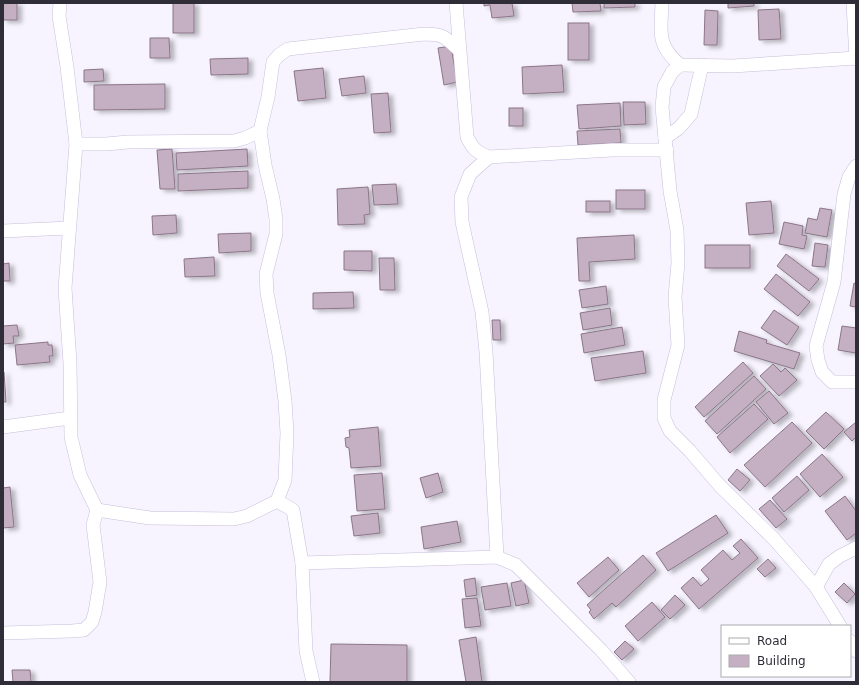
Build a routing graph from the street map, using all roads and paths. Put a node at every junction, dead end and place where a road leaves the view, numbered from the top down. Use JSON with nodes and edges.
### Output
{"nodes":[{"id":1,"x":60,"y":3,"type":"edge"},
{"id":2,"x":456,"y":3,"type":"edge"},
{"id":3,"x":662,"y":3,"type":"edge"},
{"id":4,"x":853,"y":3,"type":"edge"},
{"id":5,"x":459,"y":50,"type":"junction"},
{"id":6,"x":856,"y":58,"type":"edge"},
{"id":7,"x":680,"y":65,"type":"junction"},
{"id":8,"x":702,"y":65,"type":"junction"},
{"id":9,"x":260,"y":131,"type":"junction"},
{"id":10,"x":76,"y":144,"type":"junction"},
{"id":11,"x":666,"y":144,"type":"junction"},
{"id":12,"x":489,"y":157,"type":"junction"},
{"id":13,"x":856,"y":166,"type":"edge"},
{"id":14,"x":69,"y":228,"type":"junction"},
{"id":15,"x":3,"y":231,"type":"edge"},
{"id":16,"x":856,"y":382,"type":"edge"},
{"id":17,"x":70,"y":418,"type":"junction"},
{"id":18,"x":3,"y":427,"type":"edge"},
{"id":19,"x":277,"y":501,"type":"junction"},
{"id":20,"x":97,"y":510,"type":"junction"},
{"id":21,"x":856,"y":548,"type":"edge"},
{"id":22,"x":497,"y":557,"type":"junction"},
{"id":23,"x":302,"y":563,"type":"junction"},
{"id":24,"x":816,"y":587,"type":"junction"},
{"id":25,"x":839,"y":625,"type":"edge"},
{"id":26,"x":3,"y":632,"type":"edge"},
{"id":27,"x":313,"y":682,"type":"edge"},
{"id":28,"x":629,"y":682,"type":"edge"}],
"edges":[{"from":1,"to":10,"type":"street"},
{"from":2,"to":5,"type":"street"},
{"from":3,"to":7,"type":"street"},
{"from":4,"to":6,"type":"street"},
{"from":5,"to":9,"type":"street"},
{"from":5,"to":12,"type":"street"},
{"from":6,"to":8,"type":"street"},
{"from":7,"to":8,"type":"street"},
{"from":7,"to":11,"type":"street"},
{"from":8,"to":11,"type":"street"},
{"from":9,"to":10,"type":"street"},
{"from":9,"to":19,"type":"street"},
{"from":10,"to":14,"type":"street"},
{"from":11,"to":12,"type":"street"},
{"from":11,"to":24,"type":"street"},
{"from":12,"to":22,"type":"street"},
{"from":13,"to":16,"type":"street"},
{"from":14,"to":15,"type":"street"},
{"from":14,"to":17,"type":"street"},
{"from":17,"to":18,"type":"street"},
{"from":17,"to":20,"type":"street"},
{"from":19,"to":20,"type":"street"},
{"from":19,"to":23,"type":"street"},
{"from":20,"to":26,"type":"street"},
{"from":21,"to":24,"type":"street"},
{"from":22,"to":23,"type":"street"},
{"from":22,"to":28,"type":"street"},
{"from":23,"to":27,"type":"street"},
{"from":24,"to":25,"type":"street"}]}
